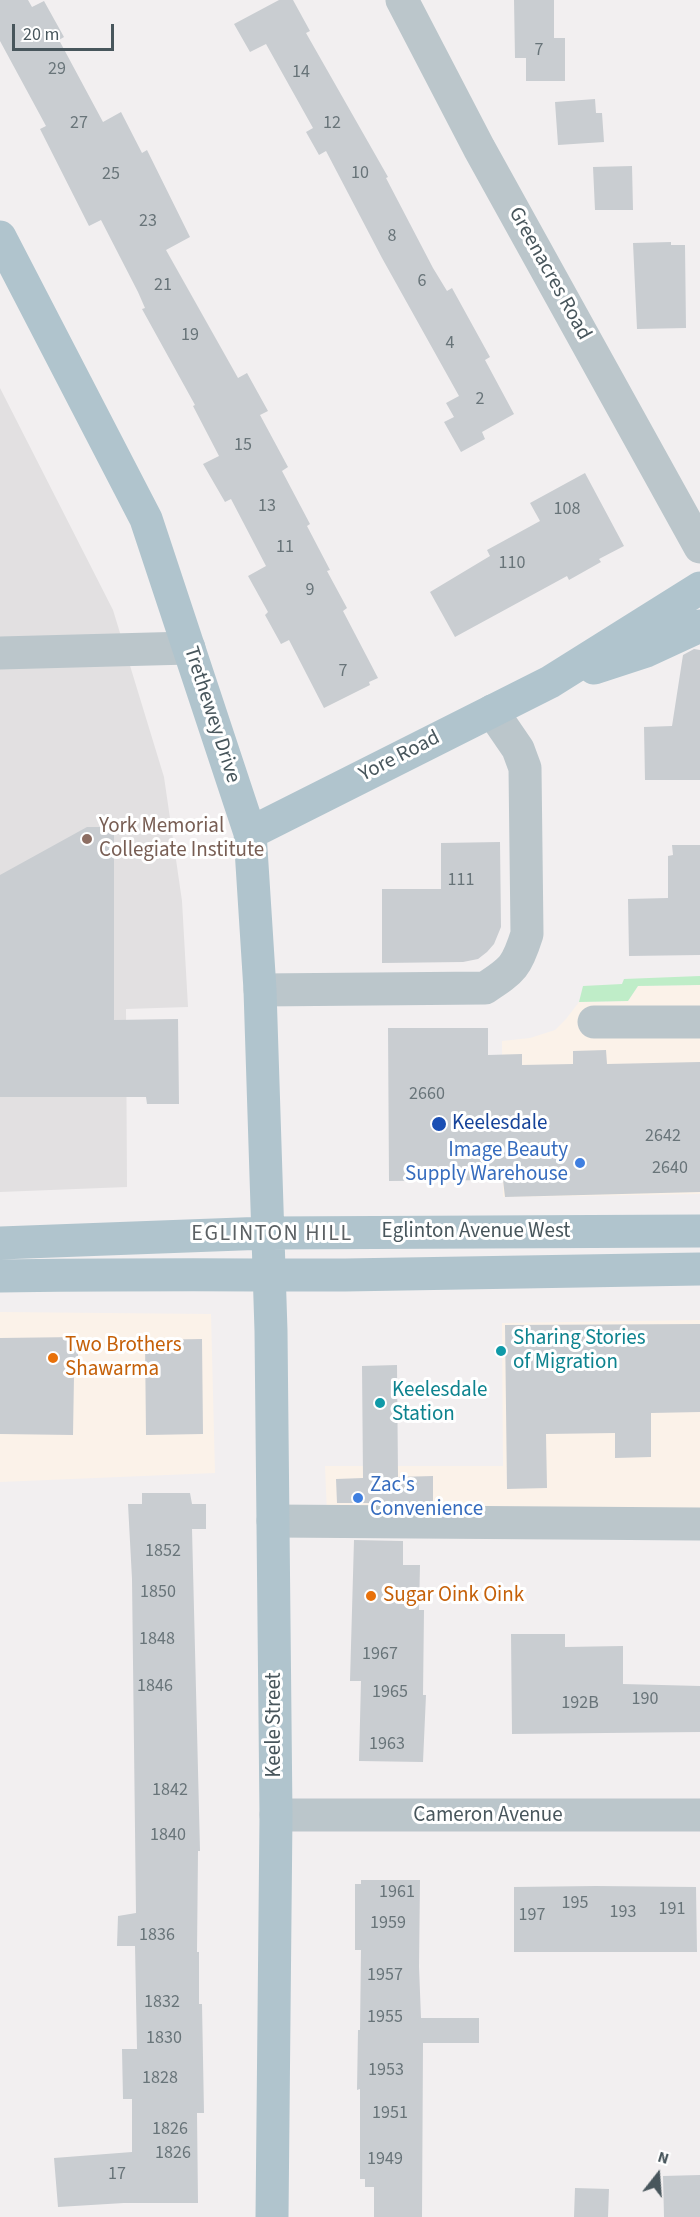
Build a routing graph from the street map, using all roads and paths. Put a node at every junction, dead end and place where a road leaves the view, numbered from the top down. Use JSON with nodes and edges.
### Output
{"nodes":[{"id":1,"x":402,"y":0,"type":"edge"},
{"id":2,"x":0,"y":237,"type":"edge"},
{"id":3,"x":700,"y":547,"type":"edge"},
{"id":4,"x":700,"y":588,"type":"edge"},
{"id":5,"x":700,"y":626,"type":"edge"},
{"id":6,"x":189,"y":648,"type":"junction"},
{"id":7,"x":0,"y":653,"type":"edge"},
{"id":8,"x":550,"y":682,"type":"junction"},
{"id":9,"x":492,"y":711,"type":"junction"},
{"id":10,"x":250,"y":833,"type":"junction"},
{"id":11,"x":260,"y":990,"type":"junction"},
{"id":12,"x":594,"y":1022,"type":"dead end"},
{"id":13,"x":700,"y":1022,"type":"edge"},
{"id":14,"x":700,"y":1231,"type":"edge"},
{"id":15,"x":267,"y":1233,"type":"junction"},
{"id":16,"x":0,"y":1243,"type":"edge"},
{"id":17,"x":700,"y":1269,"type":"edge"},
{"id":18,"x":267,"y":1275,"type":"junction"},
{"id":19,"x":0,"y":1276,"type":"edge"},
{"id":20,"x":273,"y":1521,"type":"junction"},
{"id":21,"x":700,"y":1524,"type":"edge"},
{"id":22,"x":276,"y":1815,"type":"junction"},
{"id":23,"x":700,"y":1815,"type":"edge"},
{"id":24,"x":272,"y":2217,"type":"edge"}],
"edges":[{"from":1,"to":3,"type":"street","name":"Greenacres Road"},
{"from":2,"to":6,"type":"main road","name":"Trethewey Drive"},
{"from":4,"to":8,"type":"main road","name":"Yore Road"},
{"from":5,"to":8,"type":"main road","name":"Yore Road"},
{"from":6,"to":7,"type":"street"},
{"from":6,"to":10,"type":"main road","name":"Trethewey Drive"},
{"from":8,"to":9,"type":"main road","name":"Yore Road"},
{"from":9,"to":10,"type":"main road","name":"Yore Road"},
{"from":9,"to":11,"type":"street"},
{"from":10,"to":11,"type":"main road","name":"Trethewey Drive"},
{"from":11,"to":15,"type":"main road","name":"Trethewey Drive"},
{"from":12,"to":13,"type":"street"},
{"from":14,"to":15,"type":"main road","name":"Eglinton Avenue West"},
{"from":15,"to":16,"type":"main road","name":"Eglinton Avenue West"},
{"from":15,"to":18,"type":"main road","name":"Keele Street"},
{"from":17,"to":18,"type":"main road","name":"Eglinton Avenue West"},
{"from":18,"to":19,"type":"main road","name":"Eglinton Avenue West"},
{"from":18,"to":20,"type":"main road","name":"Keele Street"},
{"from":20,"to":21,"type":"street"},
{"from":20,"to":22,"type":"main road","name":"Keele Street"},
{"from":22,"to":23,"type":"street","name":"Cameron Avenue"},
{"from":22,"to":24,"type":"main road","name":"Keele Street"}]}
